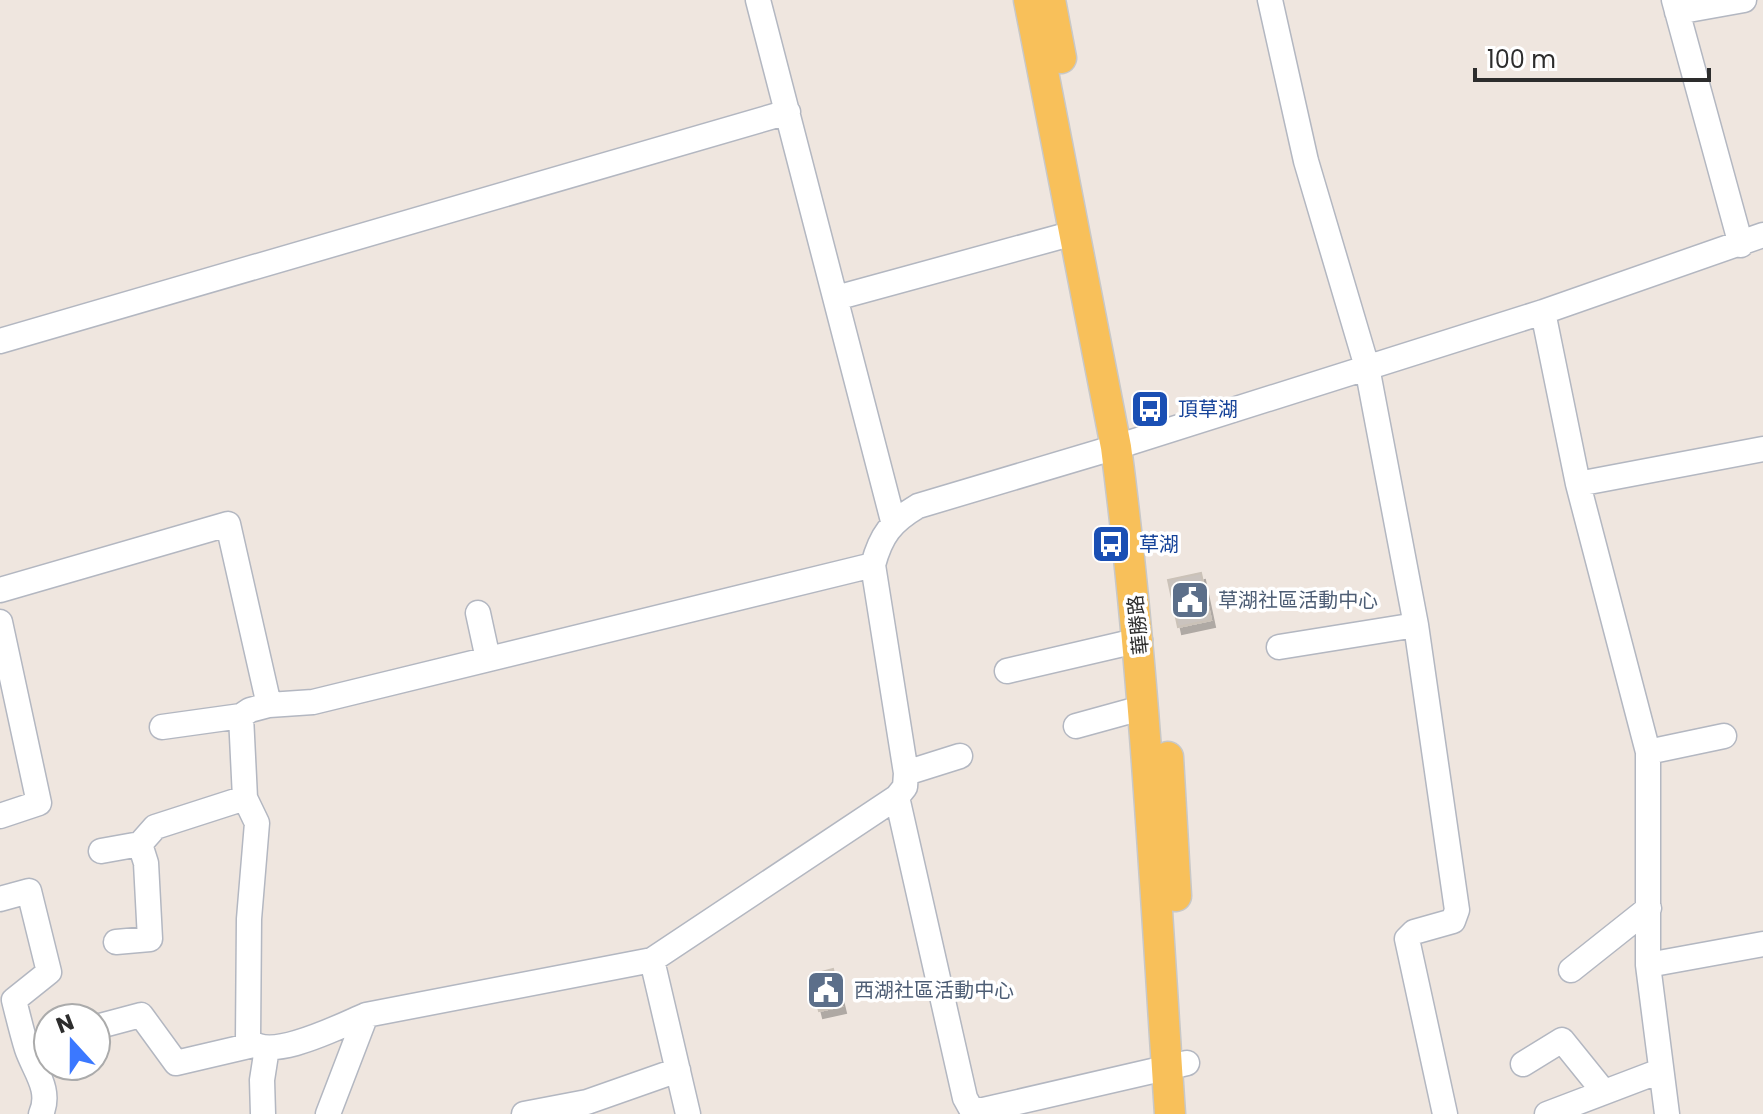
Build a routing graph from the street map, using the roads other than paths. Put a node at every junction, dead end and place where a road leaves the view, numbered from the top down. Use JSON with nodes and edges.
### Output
{"nodes":[{"id":1,"x":758,"y":0,"type":"edge"},
{"id":2,"x":1029,"y":0,"type":"edge"},
{"id":3,"x":1050,"y":0,"type":"edge"},
{"id":4,"x":1270,"y":0,"type":"edge"},
{"id":5,"x":1744,"y":0,"type":"edge"},
{"id":6,"x":1676,"y":6,"type":"edge"},
{"id":7,"x":788,"y":112,"type":"junction"},
{"id":8,"x":1074,"y":233,"type":"junction"},
{"id":9,"x":1752,"y":240,"type":"edge"},
{"id":10,"x":836,"y":298,"type":"junction"},
{"id":11,"x":1543,"y":312,"type":"junction"},
{"id":12,"x":0,"y":341,"type":"edge"},
{"id":13,"x":1367,"y":367,"type":"junction"},
{"id":14,"x":1126,"y":444,"type":"junction"},
{"id":15,"x":1763,"y":449,"type":"edge"},
{"id":16,"x":1578,"y":484,"type":"junction"},
{"id":17,"x":893,"y":521,"type":"junction"},
{"id":18,"x":873,"y":565,"type":"junction"},
{"id":19,"x":0,"y":590,"type":"edge"},
{"id":20,"x":478,"y":613,"type":"dead end"},
{"id":21,"x":0,"y":622,"type":"edge"},
{"id":22,"x":1416,"y":625,"type":"junction"},
{"id":23,"x":1140,"y":640,"type":"junction"},
{"id":24,"x":1279,"y":647,"type":"dead end"},
{"id":25,"x":488,"y":659,"type":"junction"},
{"id":26,"x":1007,"y":671,"type":"dead end"},
{"id":27,"x":269,"y":705,"type":"junction"},
{"id":28,"x":1145,"y":707,"type":"junction"},
{"id":29,"x":241,"y":716,"type":"junction"},
{"id":30,"x":1076,"y":726,"type":"dead end"},
{"id":31,"x":162,"y":727,"type":"dead end"},
{"id":32,"x":1724,"y":736,"type":"dead end"},
{"id":33,"x":1648,"y":752,"type":"junction"},
{"id":34,"x":960,"y":756,"type":"dead end"},
{"id":35,"x":906,"y":773,"type":"junction"},
{"id":36,"x":897,"y":797,"type":"junction"},
{"id":37,"x":245,"y":798,"type":"junction"},
{"id":38,"x":0,"y":816,"type":"edge"},
{"id":39,"x":140,"y":844,"type":"junction"},
{"id":40,"x":101,"y":851,"type":"dead end"},
{"id":41,"x":0,"y":899,"type":"edge"},
{"id":42,"x":1649,"y":908,"type":"junction"},
{"id":43,"x":116,"y":942,"type":"dead end"},
{"id":44,"x":1763,"y":944,"type":"edge"},
{"id":45,"x":652,"y":960,"type":"junction"},
{"id":46,"x":1648,"y":965,"type":"junction"},
{"id":47,"x":1571,"y":970,"type":"dead end"},
{"id":48,"x":366,"y":1015,"type":"junction"},
{"id":49,"x":112,"y":1023,"type":"edge"},
{"id":50,"x":32,"y":1037,"type":"edge"},
{"id":51,"x":260,"y":1047,"type":"junction"},
{"id":52,"x":1523,"y":1064,"type":"dead end"},
{"id":53,"x":1177,"y":1066,"type":"junction"},
{"id":54,"x":678,"y":1070,"type":"junction"},
{"id":55,"x":1660,"y":1071,"type":"junction"},
{"id":56,"x":42,"y":1082,"type":"edge"},
{"id":57,"x":1604,"y":1092,"type":"junction"},
{"id":58,"x":41,"y":1114,"type":"edge"},
{"id":59,"x":263,"y":1114,"type":"edge"},
{"id":60,"x":328,"y":1114,"type":"edge"},
{"id":61,"x":524,"y":1114,"type":"edge"},
{"id":62,"x":688,"y":1114,"type":"edge"},
{"id":63,"x":1170,"y":1114,"type":"edge"},
{"id":64,"x":1190,"y":1114,"type":"edge"},
{"id":65,"x":1445,"y":1114,"type":"edge"},
{"id":66,"x":1547,"y":1114,"type":"edge"},
{"id":67,"x":1667,"y":1114,"type":"edge"}],
"edges":[{"from":1,"to":7,"type":"street"},
{"from":2,"to":8,"type":"main road","name":"華勝路"},
{"from":3,"to":14,"type":"main road","name":"華勝路"},
{"from":4,"to":13,"type":"street"},
{"from":5,"to":6,"type":"street"},
{"from":6,"to":9,"type":"street"},
{"from":7,"to":10,"type":"street"},
{"from":7,"to":12,"type":"street"},
{"from":8,"to":10,"type":"street"},
{"from":8,"to":14,"type":"main road","name":"華勝路"},
{"from":9,"to":11,"type":"street"},
{"from":10,"to":17,"type":"street"},
{"from":11,"to":13,"type":"street"},
{"from":11,"to":16,"type":"street"},
{"from":13,"to":14,"type":"street"},
{"from":13,"to":22,"type":"street"},
{"from":14,"to":17,"type":"street"},
{"from":14,"to":23,"type":"main road","name":"華勝路"},
{"from":14,"to":53,"type":"main road","name":"華勝路"},
{"from":15,"to":16,"type":"street"},
{"from":16,"to":33,"type":"street"},
{"from":17,"to":18,"type":"street"},
{"from":18,"to":25,"type":"street"},
{"from":18,"to":35,"type":"street"},
{"from":19,"to":27,"type":"street"},
{"from":20,"to":25,"type":"street"},
{"from":21,"to":38,"type":"street"},
{"from":22,"to":24,"type":"street"},
{"from":22,"to":65,"type":"street"},
{"from":23,"to":26,"type":"street"},
{"from":23,"to":28,"type":"main road","name":"華勝路"},
{"from":25,"to":27,"type":"street"},
{"from":27,"to":29,"type":"street"},
{"from":28,"to":30,"type":"street"},
{"from":28,"to":53,"type":"main road","name":"華勝路"},
{"from":29,"to":31,"type":"street"},
{"from":29,"to":37,"type":"street"},
{"from":32,"to":33,"type":"street"},
{"from":33,"to":42,"type":"street"},
{"from":34,"to":35,"type":"street"},
{"from":35,"to":36,"type":"street"},
{"from":36,"to":45,"type":"street"},
{"from":36,"to":53,"type":"street"},
{"from":37,"to":39,"type":"street"},
{"from":37,"to":51,"type":"street"},
{"from":39,"to":40,"type":"street"},
{"from":39,"to":43,"type":"street"},
{"from":41,"to":50,"type":"street"},
{"from":42,"to":46,"type":"street"},
{"from":42,"to":47,"type":"street"},
{"from":44,"to":46,"type":"street"},
{"from":45,"to":48,"type":"street"},
{"from":45,"to":54,"type":"street"},
{"from":46,"to":55,"type":"street"},
{"from":48,"to":51,"type":"street"},
{"from":48,"to":60,"type":"street"},
{"from":49,"to":51,"type":"street"},
{"from":51,"to":59,"type":"street"},
{"from":52,"to":57,"type":"street"},
{"from":53,"to":63,"type":"main road","name":"華勝路"},
{"from":53,"to":64,"type":"main road","name":"華勝路"},
{"from":54,"to":61,"type":"street"},
{"from":54,"to":62,"type":"street"},
{"from":55,"to":57,"type":"street"},
{"from":55,"to":67,"type":"street"},
{"from":56,"to":58,"type":"street"},
{"from":57,"to":66,"type":"street"}]}
